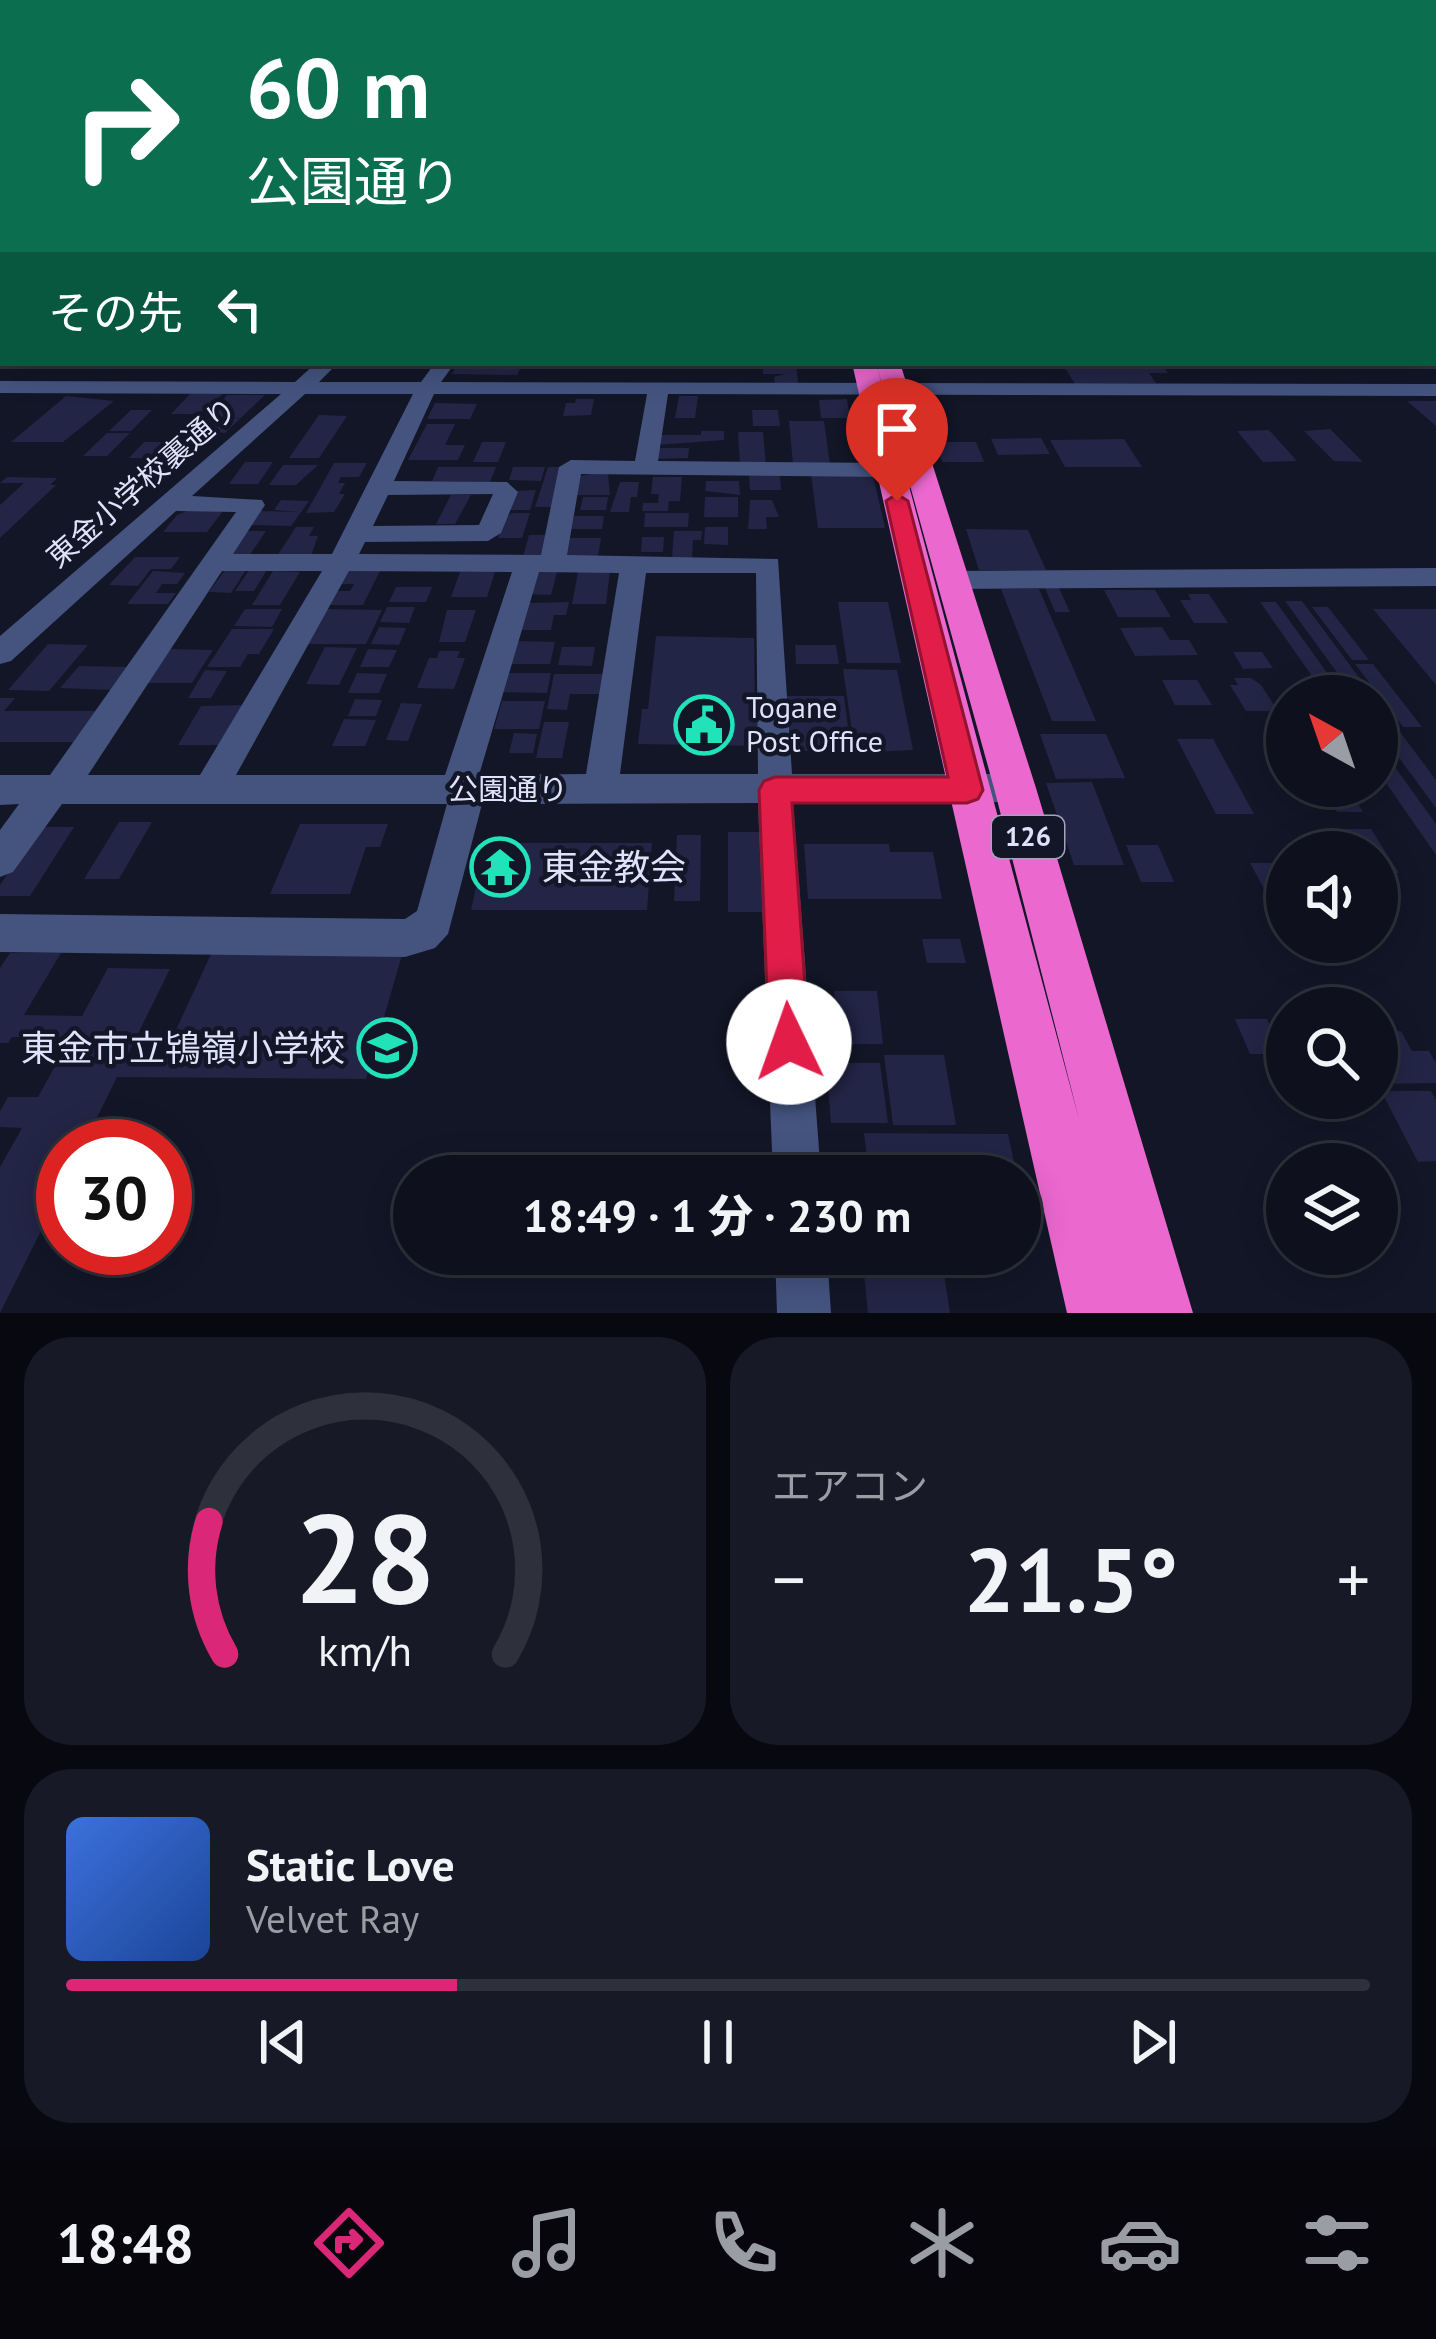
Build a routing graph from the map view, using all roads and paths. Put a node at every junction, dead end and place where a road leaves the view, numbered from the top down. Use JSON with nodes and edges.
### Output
{"nodes":[{"id":1,"x":325,"y":366,"type":"edge"},
{"id":2,"x":444,"y":366,"type":"edge"},
{"id":3,"x":614,"y":366,"type":"edge"},
{"id":4,"x":749,"y":366,"type":"edge"},
{"id":5,"x":880,"y":377,"type":"edge"},
{"id":6,"x":0,"y":387,"type":"edge"},
{"id":7,"x":301,"y":388,"type":"junction"},
{"id":8,"x":426,"y":389,"type":"junction"},
{"id":9,"x":607,"y":390,"type":"junction"},
{"id":10,"x":658,"y":390,"type":"junction"},
{"id":11,"x":1436,"y":390,"type":"edge"},
{"id":12,"x":750,"y":391,"type":"junction"},
{"id":13,"x":645,"y":468,"type":"junction"},
{"id":14,"x":890,"y":470,"type":"junction"},
{"id":15,"x":381,"y":488,"type":"junction"},
{"id":16,"x":169,"y":503,"type":"junction"},
{"id":17,"x":357,"y":534,"type":"junction"},
{"id":18,"x":216,"y":562,"type":"junction"},
{"id":19,"x":340,"y":564,"type":"junction"},
{"id":20,"x":540,"y":564,"type":"junction"},
{"id":21,"x":634,"y":564,"type":"junction"},
{"id":22,"x":1436,"y":577,"type":"edge"},
{"id":23,"x":953,"y":580,"type":"junction"},
{"id":24,"x":0,"y":652,"type":"edge"},
{"id":25,"x":1015,"y":788,"type":"junction"},
{"id":26,"x":0,"y":790,"type":"edge"},
{"id":27,"x":211,"y":790,"type":"junction"},
{"id":28,"x":462,"y":790,"type":"junction"},
{"id":29,"x":601,"y":790,"type":"junction"},
{"id":30,"x":775,"y":790,"type":"junction"},
{"id":31,"x":967,"y":790,"type":"junction"},
{"id":32,"x":54,"y":791,"type":"junction"},
{"id":33,"x":0,"y":860,"type":"edge"},
{"id":34,"x":0,"y":933,"type":"edge"},
{"id":35,"x":795,"y":1155,"type":"edge"},
{"id":36,"x":802,"y":1275,"type":"edge"},
{"id":37,"x":804,"y":1313,"type":"edge"},
{"id":38,"x":1099,"y":1313,"type":"edge"},
{"id":39,"x":1161,"y":1313,"type":"edge"}],
"edges":[{"from":1,"to":7,"type":"street","name":"東金小学校裏通り"},
{"from":2,"to":8,"type":"street"},
{"from":3,"to":9,"type":"street"},
{"from":4,"to":12,"type":"street"},
{"from":5,"to":11,"type":"street"},
{"from":5,"to":12,"type":"street"},
{"from":5,"to":14,"type":"highway","number":"126"},
{"from":5,"to":23,"type":"highway","number":"126"},
{"from":6,"to":7,"type":"street"},
{"from":7,"to":8,"type":"street"},
{"from":7,"to":16,"type":"street","name":"東金小学校裏通り"},
{"from":8,"to":9,"type":"street"},
{"from":8,"to":15,"type":"street"},
{"from":9,"to":10,"type":"street"},
{"from":10,"to":12,"type":"street"},
{"from":10,"to":13,"type":"street"},
{"from":13,"to":14,"type":"street"},
{"from":13,"to":20,"type":"street"},
{"from":14,"to":31,"type":"highway","number":"126"},
{"from":15,"to":17,"type":"street"},
{"from":15,"to":17,"type":"street"},
{"from":16,"to":18,"type":"street"},
{"from":16,"to":24,"type":"street","name":"東金小学校裏通り"},
{"from":17,"to":19,"type":"street"},
{"from":18,"to":19,"type":"street"},
{"from":18,"to":32,"type":"street"},
{"from":19,"to":20,"type":"street"},
{"from":19,"to":27,"type":"street"},
{"from":20,"to":21,"type":"street"},
{"from":20,"to":28,"type":"street"},
{"from":21,"to":29,"type":"street"},
{"from":21,"to":30,"type":"street"},
{"from":22,"to":23,"type":"street"},
{"from":23,"to":25,"type":"highway","number":"126"},
{"from":25,"to":31,"type":"street","name":"公園通り"},
{"from":25,"to":39,"type":"highway","number":"126"},
{"from":26,"to":32,"type":"street","name":"公園通り"},
{"from":27,"to":28,"type":"street","name":"公園通り"},
{"from":27,"to":32,"type":"street","name":"公園通り"},
{"from":28,"to":29,"type":"street","name":"公園通り"},
{"from":28,"to":34,"type":"street"},
{"from":29,"to":30,"type":"street","name":"公園通り"},
{"from":30,"to":31,"type":"street","name":"公園通り"},
{"from":30,"to":35,"type":"street"},
{"from":31,"to":38,"type":"highway","number":"126"},
{"from":32,"to":33,"type":"street"},
{"from":36,"to":37,"type":"street"}]}
